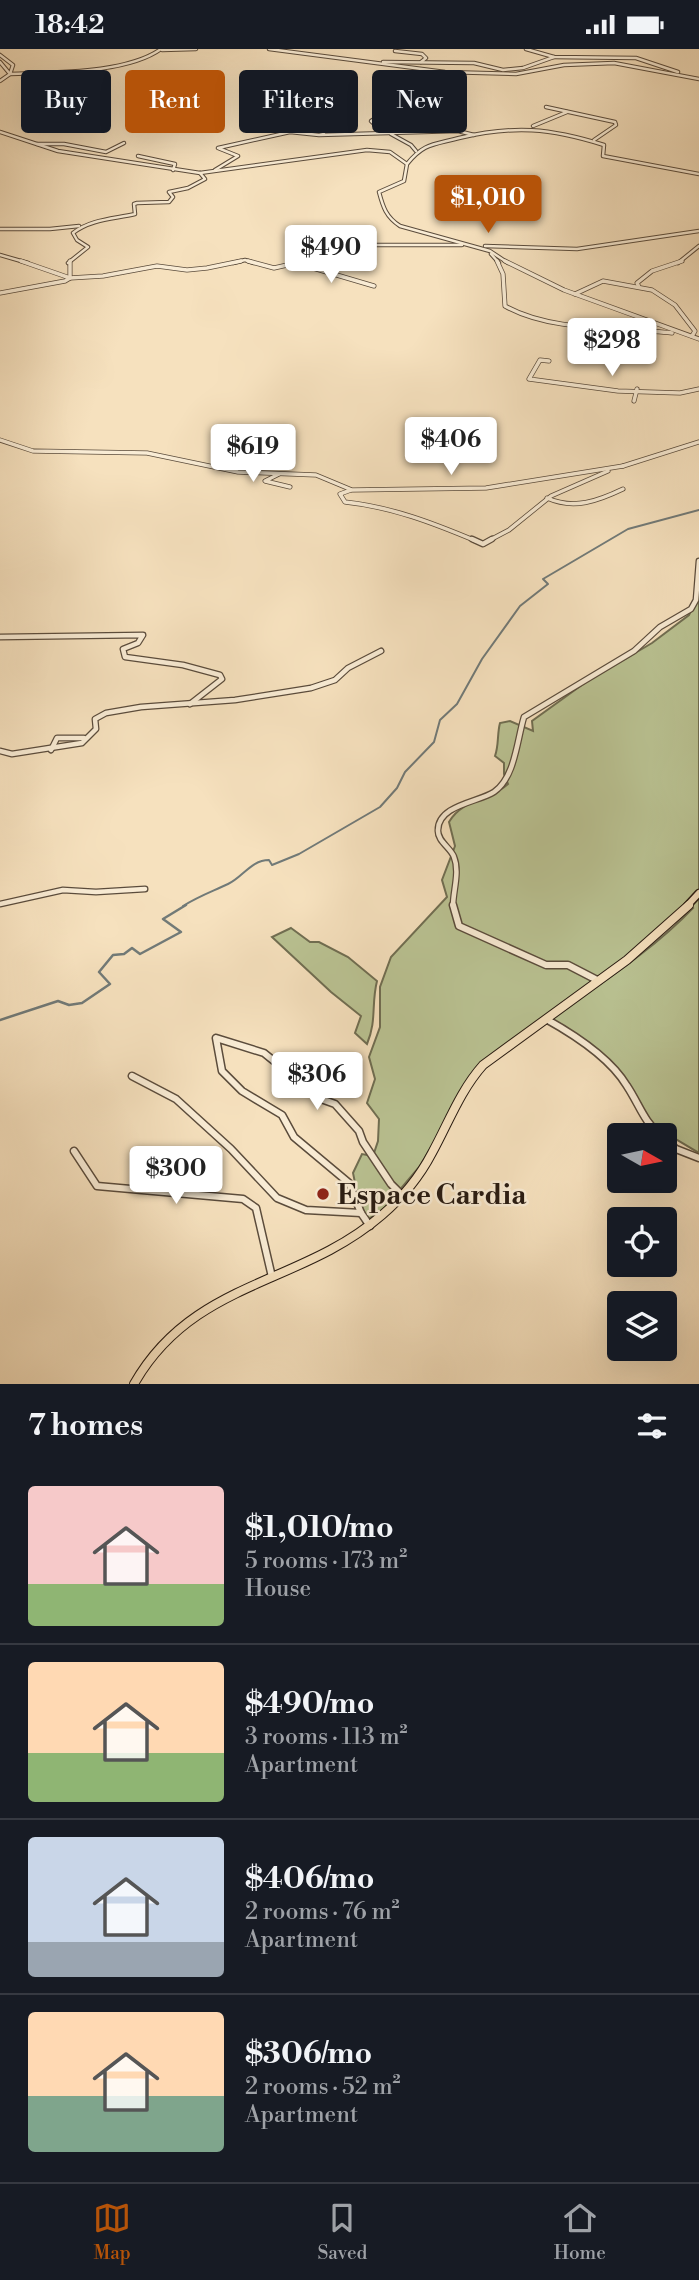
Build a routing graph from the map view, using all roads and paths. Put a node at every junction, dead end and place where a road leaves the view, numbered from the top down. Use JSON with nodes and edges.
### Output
{"nodes":[{"id":1,"x":195,"y":49,"type":"edge"},
{"id":2,"x":270,"y":49,"type":"edge"},
{"id":3,"x":526,"y":49,"type":"edge"},
{"id":4,"x":161,"y":50,"type":"edge"},
{"id":5,"x":395,"y":51,"type":"dead end"},
{"id":6,"x":0,"y":55,"type":"edge"},
{"id":7,"x":554,"y":57,"type":"junction"},
{"id":8,"x":0,"y":62,"type":"edge"},
{"id":9,"x":421,"y":62,"type":"junction"},
{"id":10,"x":368,"y":63,"type":"junction"},
{"id":11,"x":10,"y":74,"type":"junction"},
{"id":12,"x":682,"y":77,"type":"junction"},
{"id":13,"x":699,"y":79,"type":"edge"},
{"id":14,"x":0,"y":81,"type":"edge"},
{"id":15,"x":546,"y":107,"type":"dead end"},
{"id":16,"x":568,"y":111,"type":"junction"},
{"id":17,"x":529,"y":128,"type":"junction"},
{"id":18,"x":0,"y":132,"type":"edge"},
{"id":19,"x":372,"y":132,"type":"edge"},
{"id":20,"x":324,"y":133,"type":"edge"},
{"id":21,"x":387,"y":133,"type":"edge"},
{"id":22,"x":466,"y":133,"type":"edge"},
{"id":23,"x":328,"y":134,"type":"junction"},
{"id":24,"x":474,"y":135,"type":"junction"},
{"id":25,"x":594,"y":140,"type":"junction"},
{"id":26,"x":124,"y":143,"type":"dead end"},
{"id":27,"x":33,"y":145,"type":"junction"},
{"id":28,"x":416,"y":151,"type":"junction"},
{"id":29,"x":138,"y":156,"type":"dead end"},
{"id":30,"x":407,"y":164,"type":"junction"},
{"id":31,"x":173,"y":170,"type":"junction"},
{"id":32,"x":200,"y":173,"type":"junction"},
{"id":33,"x":699,"y":174,"type":"edge"},
{"id":34,"x":84,"y":225,"type":"junction"},
{"id":35,"x":0,"y":229,"type":"edge"},
{"id":36,"x":61,"y":230,"type":"junction"},
{"id":37,"x":699,"y":231,"type":"edge"},
{"id":38,"x":73,"y":233,"type":"junction"},
{"id":39,"x":473,"y":245,"type":"junction"},
{"id":40,"x":699,"y":246,"type":"edge"},
{"id":41,"x":485,"y":249,"type":"junction"},
{"id":42,"x":0,"y":255,"type":"edge"},
{"id":43,"x":300,"y":259,"type":"junction"},
{"id":44,"x":296,"y":263,"type":"junction"},
{"id":45,"x":330,"y":273,"type":"junction"},
{"id":46,"x":70,"y":278,"type":"junction"},
{"id":47,"x":374,"y":286,"type":"dead end"},
{"id":48,"x":639,"y":287,"type":"junction"},
{"id":49,"x":0,"y":293,"type":"edge"},
{"id":50,"x":575,"y":294,"type":"junction"},
{"id":51,"x":679,"y":333,"type":"junction"},
{"id":52,"x":695,"y":335,"type":"edge"},
{"id":53,"x":699,"y":339,"type":"edge"},
{"id":54,"x":548,"y":361,"type":"dead end"},
{"id":55,"x":638,"y":389,"type":"junction"},
{"id":56,"x":699,"y":390,"type":"edge"},
{"id":57,"x":634,"y":401,"type":"dead end"},
{"id":58,"x":0,"y":440,"type":"edge"},
{"id":59,"x":699,"y":442,"type":"edge"},
{"id":60,"x":623,"y":466,"type":"junction"},
{"id":61,"x":283,"y":473,"type":"junction"},
{"id":62,"x":290,"y":487,"type":"dead end"},
{"id":63,"x":623,"y":489,"type":"dead end"},
{"id":64,"x":352,"y":490,"type":"junction"},
{"id":65,"x":547,"y":498,"type":"junction"},
{"id":66,"x":699,"y":561,"type":"edge"},
{"id":67,"x":0,"y":637,"type":"edge"},
{"id":68,"x":381,"y":651,"type":"dead end"},
{"id":69,"x":190,"y":704,"type":"junction"},
{"id":70,"x":84,"y":738,"type":"junction"},
{"id":71,"x":51,"y":750,"type":"junction"},
{"id":72,"x":0,"y":751,"type":"edge"},
{"id":73,"x":145,"y":888,"type":"dead end"},
{"id":74,"x":699,"y":893,"type":"edge"},
{"id":75,"x":0,"y":904,"type":"edge"},
{"id":76,"x":597,"y":980,"type":"junction"},
{"id":77,"x":545,"y":1018,"type":"junction"},
{"id":78,"x":132,"y":1076,"type":"dead end"},
{"id":79,"x":647,"y":1123,"type":"edge"},
{"id":80,"x":677,"y":1149,"type":"edge"},
{"id":81,"x":74,"y":1151,"type":"dead end"},
{"id":82,"x":699,"y":1159,"type":"edge"},
{"id":83,"x":402,"y":1196,"type":"junction"},
{"id":84,"x":361,"y":1213,"type":"junction"},
{"id":85,"x":370,"y":1226,"type":"junction"},
{"id":86,"x":272,"y":1277,"type":"junction"},
{"id":87,"x":134,"y":1384,"type":"edge"}],
"edges":[{"from":1,"to":4,"type":"street"},
{"from":2,"to":10,"type":"street"},
{"from":3,"to":7,"type":"street"},
{"from":4,"to":11,"type":"street"},
{"from":5,"to":9,"type":"street"},
{"from":6,"to":11,"type":"street"},
{"from":7,"to":9,"type":"street"},
{"from":7,"to":12,"type":"street"},
{"from":8,"to":11,"type":"street"},
{"from":9,"to":10,"type":"street"},
{"from":10,"to":12,"type":"street"},
{"from":11,"to":14,"type":"street"},
{"from":12,"to":13,"type":"street"},
{"from":15,"to":16,"type":"street"},
{"from":16,"to":17,"type":"street"},
{"from":16,"to":25,"type":"street"},
{"from":17,"to":24,"type":"street"},
{"from":17,"to":25,"type":"street"},
{"from":18,"to":27,"type":"street"},
{"from":19,"to":23,"type":"street"},
{"from":20,"to":23,"type":"street"},
{"from":21,"to":28,"type":"street"},
{"from":22,"to":24,"type":"street"},
{"from":23,"to":32,"type":"street"},
{"from":24,"to":28,"type":"street"},
{"from":25,"to":33,"type":"street"},
{"from":26,"to":27,"type":"street"},
{"from":27,"to":31,"type":"street"},
{"from":28,"to":30,"type":"street"},
{"from":29,"to":31,"type":"street"},
{"from":30,"to":32,"type":"street"},
{"from":30,"to":39,"type":"street"},
{"from":31,"to":32,"type":"street"},
{"from":32,"to":34,"type":"street"},
{"from":34,"to":36,"type":"street"},
{"from":34,"to":38,"type":"street"},
{"from":35,"to":36,"type":"street"},
{"from":36,"to":38,"type":"street"},
{"from":37,"to":39,"type":"street"},
{"from":38,"to":46,"type":"street"},
{"from":39,"to":41,"type":"street"},
{"from":39,"to":43,"type":"street"},
{"from":40,"to":48,"type":"street"},
{"from":41,"to":50,"type":"street"},
{"from":41,"to":51,"type":"street"},
{"from":42,"to":46,"type":"street"},
{"from":43,"to":44,"type":"street"},
{"from":43,"to":45,"type":"street"},
{"from":44,"to":45,"type":"street"},
{"from":44,"to":46,"type":"street"},
{"from":45,"to":47,"type":"street"},
{"from":46,"to":49,"type":"street"},
{"from":48,"to":50,"type":"street"},
{"from":48,"to":52,"type":"street"},
{"from":50,"to":51,"type":"street"},
{"from":51,"to":52,"type":"street"},
{"from":52,"to":53,"type":"street"},
{"from":54,"to":55,"type":"street"},
{"from":55,"to":56,"type":"street"},
{"from":55,"to":57,"type":"street"},
{"from":58,"to":61,"type":"street"},
{"from":59,"to":60,"type":"street"},
{"from":60,"to":64,"type":"street"},
{"from":60,"to":65,"type":"street"},
{"from":61,"to":62,"type":"street"},
{"from":61,"to":64,"type":"street"},
{"from":63,"to":65,"type":"street"},
{"from":64,"to":65,"type":"street"},
{"from":66,"to":76,"type":"street"},
{"from":67,"to":69,"type":"street"},
{"from":68,"to":69,"type":"street"},
{"from":69,"to":70,"type":"street"},
{"from":70,"to":71,"type":"street"},
{"from":70,"to":71,"type":"street"},
{"from":71,"to":72,"type":"street"},
{"from":73,"to":75,"type":"street"},
{"from":74,"to":76,"type":"main road"},
{"from":76,"to":77,"type":"main road"},
{"from":77,"to":79,"type":"street"},
{"from":77,"to":83,"type":"main road"},
{"from":78,"to":84,"type":"street"},
{"from":80,"to":82,"type":"street"},
{"from":81,"to":86,"type":"street"},
{"from":83,"to":84,"type":"street"},
{"from":83,"to":85,"type":"main road"},
{"from":84,"to":85,"type":"street"},
{"from":85,"to":86,"type":"main road"},
{"from":86,"to":87,"type":"main road"}]}
